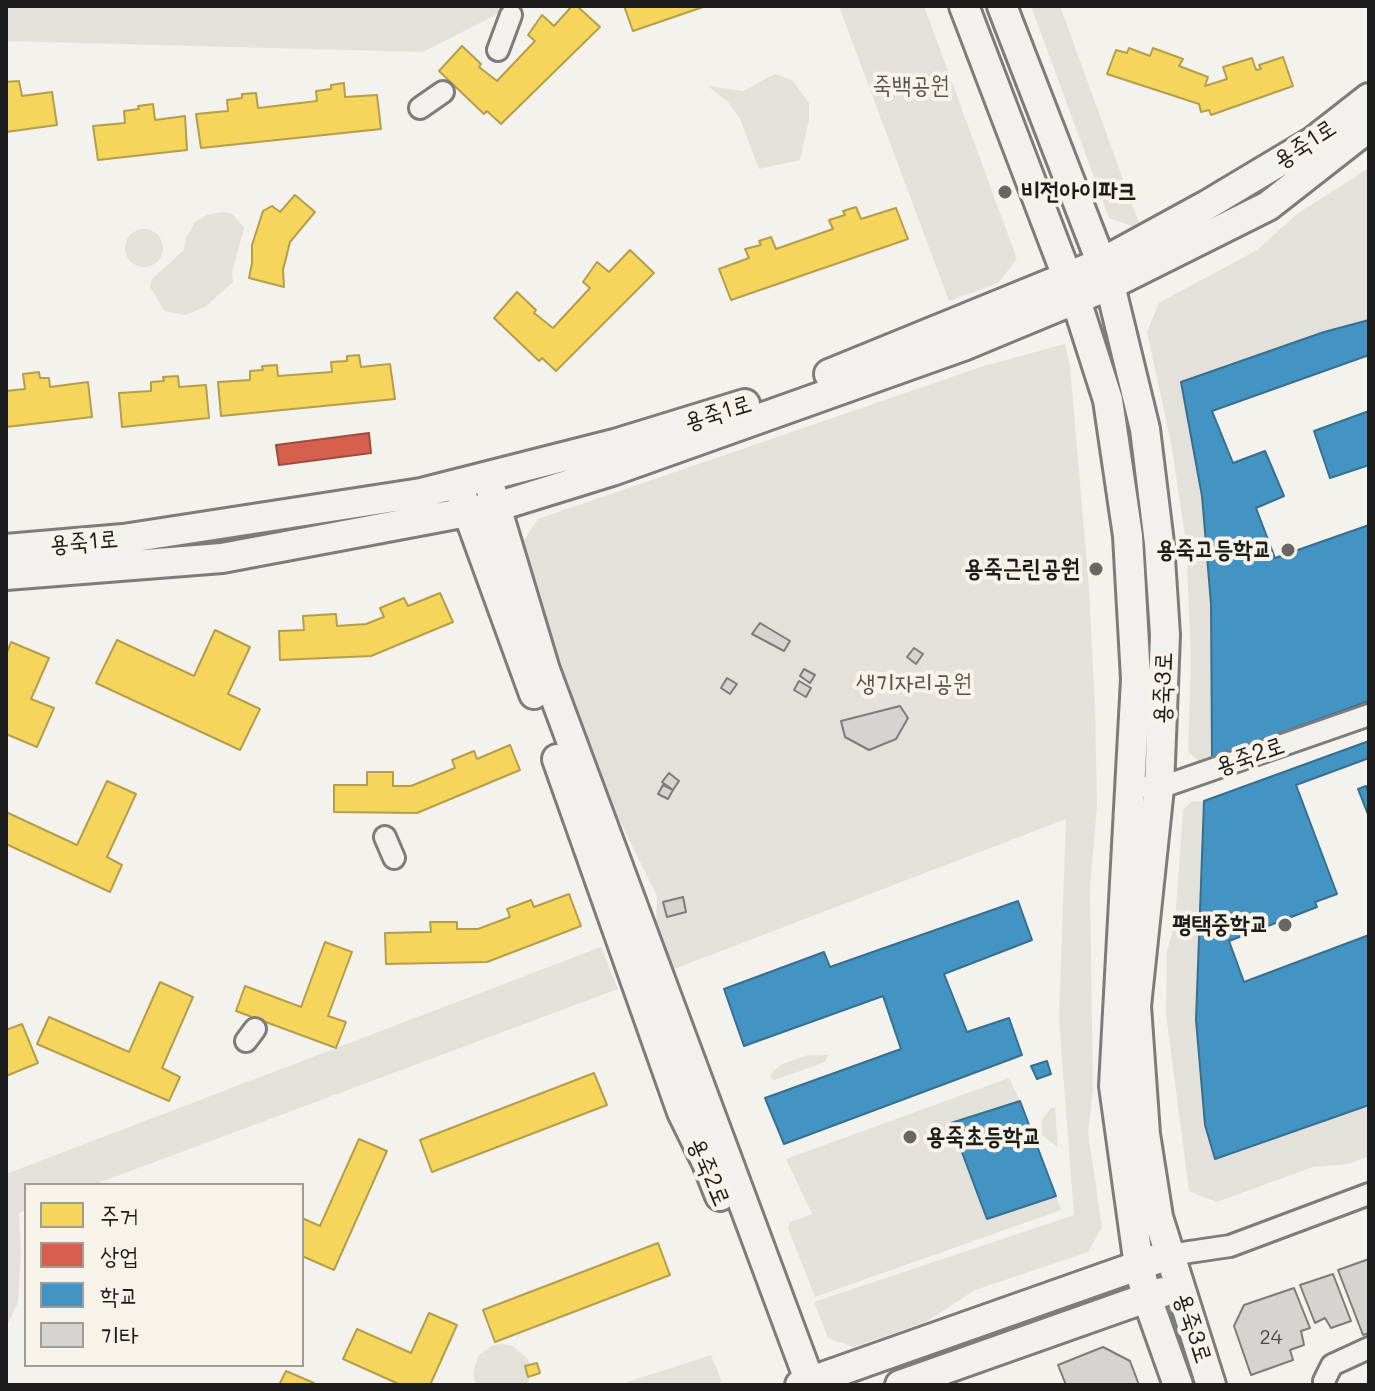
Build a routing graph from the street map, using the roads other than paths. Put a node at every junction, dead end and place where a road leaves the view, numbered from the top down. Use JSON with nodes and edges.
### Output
{"nodes":[{"id":1,"x":964,"y":6,"type":"edge"},
{"id":2,"x":1002,"y":6,"type":"edge"},
{"id":3,"x":511,"y":15,"type":"dead end"},
{"id":4,"x":498,"y":50,"type":"dead end"},
{"id":5,"x":443,"y":92,"type":"dead end"},
{"id":6,"x":1369,"y":98,"type":"edge"},
{"id":7,"x":420,"y":108,"type":"dead end"},
{"id":8,"x":1369,"y":127,"type":"edge"},
{"id":9,"x":1106,"y":274,"type":"junction"},
{"id":10,"x":1071,"y":289,"type":"junction"},
{"id":11,"x":487,"y":477,"type":"junction"},
{"id":12,"x":457,"y":484,"type":"junction"},
{"id":13,"x":496,"y":507,"type":"junction"},
{"id":14,"x":468,"y":512,"type":"junction"},
{"id":15,"x":6,"y":549,"type":"edge"},
{"id":16,"x":6,"y":575,"type":"edge"},
{"id":17,"x":1369,"y":715,"type":"edge"},
{"id":18,"x":1130,"y":786,"type":"junction"},
{"id":19,"x":1159,"y":788,"type":"junction"},
{"id":20,"x":385,"y":837,"type":"dead end"},
{"id":21,"x":394,"y":858,"type":"dead end"},
{"id":22,"x":1369,"y":1194,"type":"edge"},
{"id":23,"x":1169,"y":1255,"type":"junction"},
{"id":24,"x":1139,"y":1266,"type":"junction"},
{"id":25,"x":1180,"y":1287,"type":"junction"},
{"id":26,"x":1147,"y":1298,"type":"junction"},
{"id":27,"x":1369,"y":1348,"type":"edge"},
{"id":28,"x":804,"y":1384,"type":"edge"},
{"id":29,"x":900,"y":1385,"type":"edge"},
{"id":30,"x":1178,"y":1385,"type":"edge"},
{"id":31,"x":1211,"y":1385,"type":"edge"},
{"id":32,"x":1325,"y":1385,"type":"edge"}],
"edges":[{"from":1,"to":10,"type":"street"},
{"from":2,"to":9,"type":"street","name":"용죽3로"},
{"from":3,"to":4,"type":"street"},
{"from":5,"to":7,"type":"street"},
{"from":6,"to":9,"type":"street","name":"용죽1로"},
{"from":8,"to":9,"type":"street"},
{"from":9,"to":10,"type":"street","name":"용죽1로"},
{"from":9,"to":19,"type":"street","name":"용죽3로"},
{"from":10,"to":11,"type":"street","name":"용죽1로"},
{"from":10,"to":13,"type":"street"},
{"from":10,"to":18,"type":"street"},
{"from":11,"to":12,"type":"street","name":"용죽1로"},
{"from":11,"to":13,"type":"street"},
{"from":12,"to":14,"type":"street","name":"용죽2로"},
{"from":12,"to":15,"type":"street","name":"용죽1로"},
{"from":13,"to":14,"type":"street"},
{"from":13,"to":28,"type":"street"},
{"from":14,"to":16,"type":"street"},
{"from":14,"to":28,"type":"street","name":"용죽2로"},
{"from":17,"to":19,"type":"street","name":"용죽2로"},
{"from":18,"to":19,"type":"street","name":"용죽2로"},
{"from":18,"to":24,"type":"street"},
{"from":19,"to":23,"type":"street","name":"용죽3로"},
{"from":20,"to":21,"type":"street"},
{"from":22,"to":23,"type":"street"},
{"from":23,"to":24,"type":"street"},
{"from":23,"to":25,"type":"street","name":"용죽3로"},
{"from":24,"to":26,"type":"street"},
{"from":24,"to":28,"type":"street"},
{"from":25,"to":26,"type":"street"},
{"from":25,"to":31,"type":"street","name":"용죽3로"},
{"from":26,"to":29,"type":"street"},
{"from":26,"to":30,"type":"street"},
{"from":27,"to":32,"type":"street"}]}
